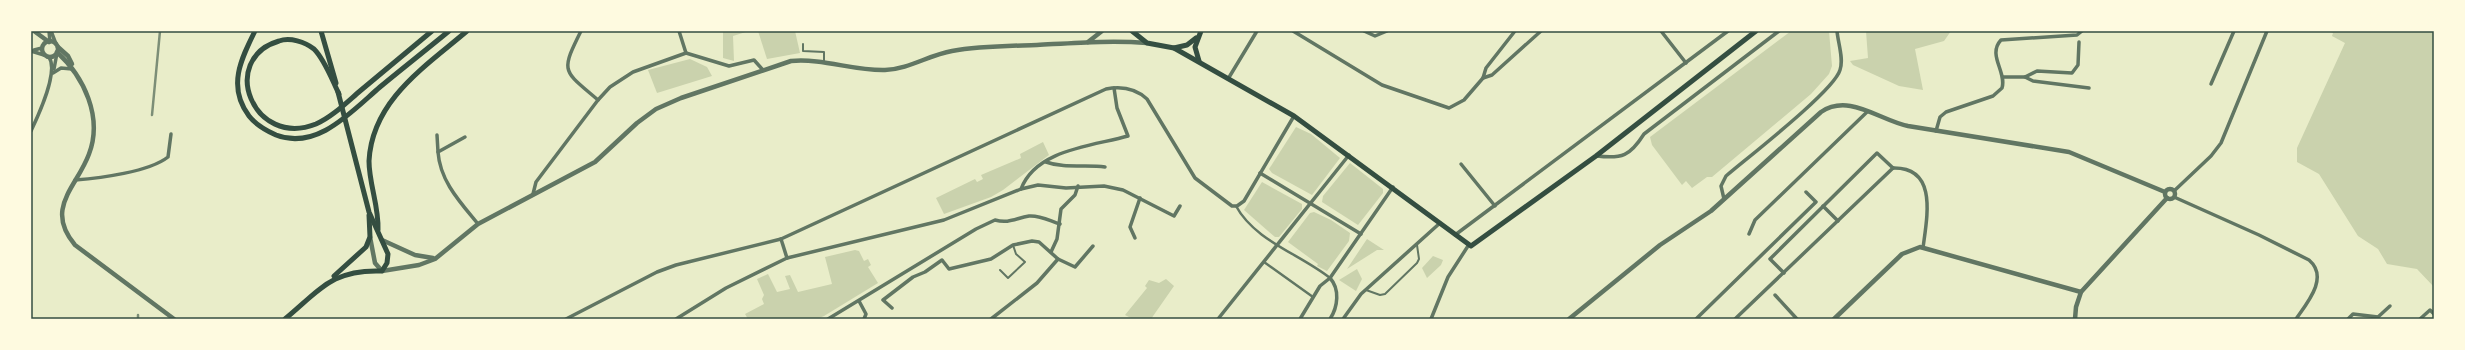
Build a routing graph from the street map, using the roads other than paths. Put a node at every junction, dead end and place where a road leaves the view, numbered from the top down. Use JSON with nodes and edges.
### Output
{"nodes":[{"id":1,"x":50,"y":31,"type":"edge"},
{"id":2,"x":255,"y":31,"type":"edge"},
{"id":3,"x":322,"y":31,"type":"edge"},
{"id":4,"x":432,"y":31,"type":"edge"},
{"id":5,"x":449,"y":31,"type":"edge"},
{"id":6,"x":468,"y":31,"type":"edge"},
{"id":7,"x":581,"y":31,"type":"edge"},
{"id":8,"x":679,"y":31,"type":"edge"},
{"id":9,"x":1102,"y":31,"type":"edge"},
{"id":10,"x":1132,"y":31,"type":"edge"},
{"id":11,"x":1201,"y":31,"type":"edge"},
{"id":12,"x":1257,"y":31,"type":"edge"},
{"id":13,"x":1293,"y":31,"type":"edge"},
{"id":14,"x":1364,"y":31,"type":"edge"},
{"id":15,"x":1387,"y":31,"type":"edge"},
{"id":16,"x":1515,"y":31,"type":"edge"},
{"id":17,"x":1541,"y":31,"type":"edge"},
{"id":18,"x":1661,"y":31,"type":"edge"},
{"id":19,"x":1728,"y":31,"type":"edge"},
{"id":20,"x":1756,"y":31,"type":"edge"},
{"id":21,"x":1779,"y":31,"type":"edge"},
{"id":22,"x":1837,"y":31,"type":"edge"},
{"id":23,"x":2082,"y":31,"type":"edge"},
{"id":24,"x":2234,"y":31,"type":"edge"},
{"id":25,"x":2261,"y":31,"type":"edge"},
{"id":26,"x":35,"y":32,"type":"edge"},
{"id":27,"x":2266,"y":32,"type":"edge"},
{"id":28,"x":1197,"y":37,"type":"junction"},
{"id":29,"x":49,"y":42,"type":"junction"},
{"id":30,"x":2079,"y":42,"type":"dead end"},
{"id":31,"x":1087,"y":43,"type":"junction"},
{"id":32,"x":1147,"y":43,"type":"junction"},
{"id":33,"x":803,"y":44,"type":"dead end"},
{"id":34,"x":43,"y":47,"type":"junction"},
{"id":35,"x":1174,"y":48,"type":"junction"},
{"id":36,"x":57,"y":49,"type":"junction"},
{"id":37,"x":31,"y":50,"type":"edge"},
{"id":38,"x":686,"y":53,"type":"junction"},
{"id":39,"x":44,"y":54,"type":"junction"},
{"id":40,"x":49,"y":57,"type":"junction"},
{"id":41,"x":824,"y":62,"type":"junction"},
{"id":42,"x":1200,"y":62,"type":"junction"},
{"id":43,"x":1686,"y":63,"type":"junction"},
{"id":44,"x":763,"y":70,"type":"junction"},
{"id":45,"x":75,"y":71,"type":"junction"},
{"id":46,"x":52,"y":74,"type":"junction"},
{"id":47,"x":2003,"y":77,"type":"junction"},
{"id":48,"x":2025,"y":77,"type":"junction"},
{"id":49,"x":1483,"y":78,"type":"junction"},
{"id":50,"x":1228,"y":79,"type":"junction"},
{"id":51,"x":2211,"y":84,"type":"dead end"},
{"id":52,"x":1114,"y":88,"type":"junction"},
{"id":53,"x":2089,"y":88,"type":"dead end"},
{"id":54,"x":339,"y":94,"type":"junction"},
{"id":55,"x":598,"y":100,"type":"junction"},
{"id":56,"x":1867,"y":112,"type":"junction"},
{"id":57,"x":1294,"y":116,"type":"junction"},
{"id":58,"x":31,"y":131,"type":"edge"},
{"id":59,"x":1936,"y":131,"type":"junction"},
{"id":60,"x":171,"y":134,"type":"dead end"},
{"id":61,"x":437,"y":135,"type":"dead end"},
{"id":62,"x":465,"y":137,"type":"dead end"},
{"id":63,"x":438,"y":152,"type":"junction"},
{"id":64,"x":1349,"y":155,"type":"junction"},
{"id":65,"x":1596,"y":156,"type":"junction"},
{"id":66,"x":1046,"y":162,"type":"junction"},
{"id":67,"x":1461,"y":164,"type":"dead end"},
{"id":68,"x":1105,"y":167,"type":"dead end"},
{"id":69,"x":1893,"y":168,"type":"junction"},
{"id":70,"x":1260,"y":173,"type":"junction"},
{"id":71,"x":75,"y":180,"type":"junction"},
{"id":72,"x":1078,"y":186,"type":"junction"},
{"id":73,"x":1393,"y":187,"type":"junction"},
{"id":74,"x":1021,"y":189,"type":"junction"},
{"id":75,"x":2174,"y":191,"type":"junction"},
{"id":76,"x":1806,"y":192,"type":"dead end"},
{"id":77,"x":2165,"y":192,"type":"junction"},
{"id":78,"x":533,"y":194,"type":"junction"},
{"id":79,"x":2174,"y":197,"type":"junction"},
{"id":80,"x":1140,"y":198,"type":"junction"},
{"id":81,"x":2167,"y":198,"type":"junction"},
{"id":82,"x":1724,"y":199,"type":"junction"},
{"id":83,"x":1312,"y":204,"type":"junction"},
{"id":84,"x":1180,"y":206,"type":"dead end"},
{"id":85,"x":1236,"y":206,"type":"junction"},
{"id":86,"x":1495,"y":206,"type":"junction"},
{"id":87,"x":1823,"y":206,"type":"junction"},
{"id":88,"x":369,"y":212,"type":"junction"},
{"id":89,"x":1838,"y":221,"type":"junction"},
{"id":90,"x":1440,"y":223,"type":"junction"},
{"id":91,"x":478,"y":224,"type":"junction"},
{"id":92,"x":1060,"y":224,"type":"junction"},
{"id":93,"x":378,"y":233,"type":"junction"},
{"id":94,"x":1361,"y":234,"type":"junction"},
{"id":95,"x":1749,"y":234,"type":"dead end"},
{"id":96,"x":1455,"y":236,"type":"junction"},
{"id":97,"x":370,"y":237,"type":"junction"},
{"id":98,"x":1135,"y":238,"type":"dead end"},
{"id":99,"x":780,"y":239,"type":"junction"},
{"id":100,"x":382,"y":240,"type":"junction"},
{"id":101,"x":1013,"y":245,"type":"junction"},
{"id":102,"x":1417,"y":245,"type":"junction"},
{"id":103,"x":1093,"y":246,"type":"dead end"},
{"id":104,"x":1277,"y":246,"type":"junction"},
{"id":105,"x":1468,"y":246,"type":"junction"},
{"id":106,"x":1923,"y":248,"type":"junction"},
{"id":107,"x":1052,"y":252,"type":"junction"},
{"id":108,"x":931,"y":256,"type":"junction"},
{"id":109,"x":435,"y":258,"type":"junction"},
{"id":110,"x":787,"y":258,"type":"junction"},
{"id":111,"x":1058,"y":259,"type":"junction"},
{"id":112,"x":1264,"y":262,"type":"junction"},
{"id":113,"x":936,"y":264,"type":"junction"},
{"id":114,"x":1000,"y":270,"type":"dead end"},
{"id":115,"x":382,"y":271,"type":"junction"},
{"id":116,"x":1784,"y":273,"type":"junction"},
{"id":117,"x":1330,"y":278,"type":"junction"},
{"id":118,"x":330,"y":280,"type":"junction"},
{"id":119,"x":1366,"y":290,"type":"junction"},
{"id":120,"x":2081,"y":292,"type":"junction"},
{"id":121,"x":1775,"y":295,"type":"dead end"},
{"id":122,"x":1313,"y":297,"type":"junction"},
{"id":123,"x":859,"y":301,"type":"junction"},
{"id":124,"x":2390,"y":306,"type":"dead end"},
{"id":125,"x":892,"y":308,"type":"dead end"},
{"id":126,"x":297,"y":309,"type":"junction"},
{"id":127,"x":866,"y":314,"type":"junction"},
{"id":128,"x":2434,"y":314,"type":"edge"},
{"id":129,"x":991,"y":318,"type":"edge"},
{"id":130,"x":174,"y":319,"type":"edge"},
{"id":131,"x":285,"y":319,"type":"edge"},
{"id":132,"x":288,"y":319,"type":"edge"},
{"id":133,"x":566,"y":319,"type":"edge"},
{"id":134,"x":676,"y":319,"type":"edge"},
{"id":135,"x":828,"y":319,"type":"edge"},
{"id":136,"x":864,"y":319,"type":"edge"},
{"id":137,"x":867,"y":319,"type":"edge"},
{"id":138,"x":1218,"y":319,"type":"edge"},
{"id":139,"x":1300,"y":319,"type":"edge"},
{"id":140,"x":1330,"y":319,"type":"edge"},
{"id":141,"x":1343,"y":319,"type":"edge"},
{"id":142,"x":1431,"y":319,"type":"edge"},
{"id":143,"x":1569,"y":319,"type":"edge"},
{"id":144,"x":1696,"y":319,"type":"edge"},
{"id":145,"x":1735,"y":319,"type":"edge"},
{"id":146,"x":1797,"y":319,"type":"edge"},
{"id":147,"x":1834,"y":319,"type":"edge"},
{"id":148,"x":2075,"y":319,"type":"edge"},
{"id":149,"x":2296,"y":319,"type":"edge"},
{"id":150,"x":2348,"y":319,"type":"edge"},
{"id":151,"x":2420,"y":319,"type":"edge"}],
"edges":[{"from":1,"to":29,"type":"street"},
{"from":1,"to":36,"type":"street"},
{"from":2,"to":5,"type":"main road"},
{"from":3,"to":54,"type":"main road"},
{"from":4,"to":54,"type":"main road"},
{"from":6,"to":93,"type":"main road"},
{"from":7,"to":55,"type":"street"},
{"from":8,"to":38,"type":"street"},
{"from":9,"to":31,"type":"street"},
{"from":10,"to":32,"type":"main road"},
{"from":11,"to":28,"type":"main road"},
{"from":12,"to":50,"type":"street"},
{"from":13,"to":49,"type":"street"},
{"from":14,"to":15,"type":"street"},
{"from":16,"to":49,"type":"street"},
{"from":17,"to":49,"type":"street"},
{"from":18,"to":43,"type":"street"},
{"from":19,"to":43,"type":"street"},
{"from":20,"to":65,"type":"main road"},
{"from":21,"to":65,"type":"street"},
{"from":22,"to":82,"type":"street"},
{"from":23,"to":47,"type":"street"},
{"from":24,"to":51,"type":"street"},
{"from":25,"to":27,"type":"street"},
{"from":26,"to":29,"type":"street"},
{"from":26,"to":34,"type":"street"},
{"from":27,"to":75,"type":"street"},
{"from":28,"to":35,"type":"main road"},
{"from":28,"to":42,"type":"main road"},
{"from":29,"to":34,"type":"street"},
{"from":29,"to":36,"type":"street"},
{"from":30,"to":48,"type":"street"},
{"from":31,"to":32,"type":"street"},
{"from":31,"to":41,"type":"street"},
{"from":32,"to":35,"type":"main road"},
{"from":33,"to":41,"type":"lane"},
{"from":34,"to":37,"type":"street"},
{"from":34,"to":39,"type":"street"},
{"from":35,"to":42,"type":"main road"},
{"from":36,"to":40,"type":"street"},
{"from":36,"to":45,"type":"street"},
{"from":36,"to":46,"type":"street"},
{"from":37,"to":39,"type":"street"},
{"from":38,"to":44,"type":"street"},
{"from":38,"to":55,"type":"street"},
{"from":39,"to":40,"type":"street"},
{"from":40,"to":46,"type":"street"},
{"from":41,"to":44,"type":"street"},
{"from":42,"to":50,"type":"main road"},
{"from":43,"to":86,"type":"street"},
{"from":44,"to":78,"type":"street"},
{"from":45,"to":46,"type":"street"},
{"from":45,"to":71,"type":"street"},
{"from":46,"to":58,"type":"street"},
{"from":47,"to":48,"type":"street"},
{"from":47,"to":59,"type":"street"},
{"from":48,"to":53,"type":"street"},
{"from":50,"to":57,"type":"main road"},
{"from":52,"to":66,"type":"street"},
{"from":52,"to":85,"type":"street"},
{"from":52,"to":99,"type":"street"},
{"from":54,"to":88,"type":"main road"},
{"from":55,"to":78,"type":"street"},
{"from":56,"to":59,"type":"street"},
{"from":56,"to":82,"type":"street"},
{"from":56,"to":95,"type":"street"},
{"from":57,"to":64,"type":"main road"},
{"from":57,"to":70,"type":"street"},
{"from":59,"to":77,"type":"street"},
{"from":60,"to":71,"type":"street"},
{"from":61,"to":63,"type":"street"},
{"from":62,"to":63,"type":"street"},
{"from":63,"to":91,"type":"street"},
{"from":64,"to":73,"type":"main road"},
{"from":64,"to":83,"type":"street"},
{"from":65,"to":105,"type":"main road"},
{"from":66,"to":68,"type":"street"},
{"from":66,"to":74,"type":"street"},
{"from":67,"to":86,"type":"street"},
{"from":69,"to":87,"type":"street"},
{"from":69,"to":89,"type":"street"},
{"from":69,"to":106,"type":"street"},
{"from":70,"to":83,"type":"street"},
{"from":70,"to":85,"type":"street"},
{"from":71,"to":130,"type":"street"},
{"from":72,"to":74,"type":"street"},
{"from":72,"to":80,"type":"street"},
{"from":72,"to":92,"type":"street"},
{"from":73,"to":90,"type":"main road"},
{"from":73,"to":94,"type":"street"},
{"from":74,"to":110,"type":"street"},
{"from":75,"to":77,"type":"street"},
{"from":75,"to":79,"type":"street"},
{"from":76,"to":144,"type":"street"},
{"from":77,"to":81,"type":"street"},
{"from":78,"to":91,"type":"street"},
{"from":79,"to":81,"type":"street"},
{"from":79,"to":149,"type":"street"},
{"from":80,"to":84,"type":"street"},
{"from":80,"to":98,"type":"street"},
{"from":81,"to":120,"type":"street"},
{"from":82,"to":143,"type":"street"},
{"from":83,"to":94,"type":"street"},
{"from":83,"to":104,"type":"street"},
{"from":85,"to":104,"type":"street"},
{"from":86,"to":96,"type":"street"},
{"from":87,"to":89,"type":"street"},
{"from":87,"to":116,"type":"street"},
{"from":88,"to":93,"type":"main road"},
{"from":88,"to":97,"type":"main road"},
{"from":89,"to":116,"type":"street"},
{"from":90,"to":96,"type":"main road"},
{"from":90,"to":102,"type":"street"},
{"from":91,"to":109,"type":"street"},
{"from":92,"to":107,"type":"street"},
{"from":92,"to":108,"type":"street"},
{"from":93,"to":100,"type":"main road"},
{"from":94,"to":117,"type":"street"},
{"from":96,"to":105,"type":"main road"},
{"from":97,"to":115,"type":"street"},
{"from":97,"to":118,"type":"main road"},
{"from":99,"to":110,"type":"street"},
{"from":99,"to":133,"type":"street"},
{"from":100,"to":109,"type":"street"},
{"from":100,"to":115,"type":"main road"},
{"from":101,"to":107,"type":"street"},
{"from":101,"to":113,"type":"street"},
{"from":101,"to":114,"type":"lane"},
{"from":102,"to":119,"type":"street"},
{"from":102,"to":119,"type":"lane"},
{"from":103,"to":111,"type":"street"},
{"from":104,"to":112,"type":"street"},
{"from":104,"to":117,"type":"street"},
{"from":105,"to":142,"type":"street"},
{"from":106,"to":120,"type":"street"},
{"from":106,"to":147,"type":"street"},
{"from":107,"to":111,"type":"street"},
{"from":108,"to":113,"type":"street"},
{"from":108,"to":123,"type":"street"},
{"from":109,"to":115,"type":"street"},
{"from":110,"to":134,"type":"street"},
{"from":111,"to":129,"type":"street"},
{"from":112,"to":122,"type":"street"},
{"from":112,"to":138,"type":"street"},
{"from":113,"to":125,"type":"street"},
{"from":115,"to":118,"type":"main road"},
{"from":116,"to":145,"type":"street"},
{"from":117,"to":122,"type":"street"},
{"from":117,"to":140,"type":"street"},
{"from":118,"to":126,"type":"main road"},
{"from":119,"to":141,"type":"street"},
{"from":120,"to":148,"type":"street"},
{"from":121,"to":146,"type":"street"},
{"from":122,"to":139,"type":"street"},
{"from":123,"to":127,"type":"street"},
{"from":123,"to":135,"type":"street"},
{"from":124,"to":150,"type":"street"},
{"from":126,"to":131,"type":"main road"},
{"from":126,"to":132,"type":"main road"},
{"from":127,"to":136,"type":"street"},
{"from":127,"to":137,"type":"street"},
{"from":128,"to":151,"type":"street"}]}
